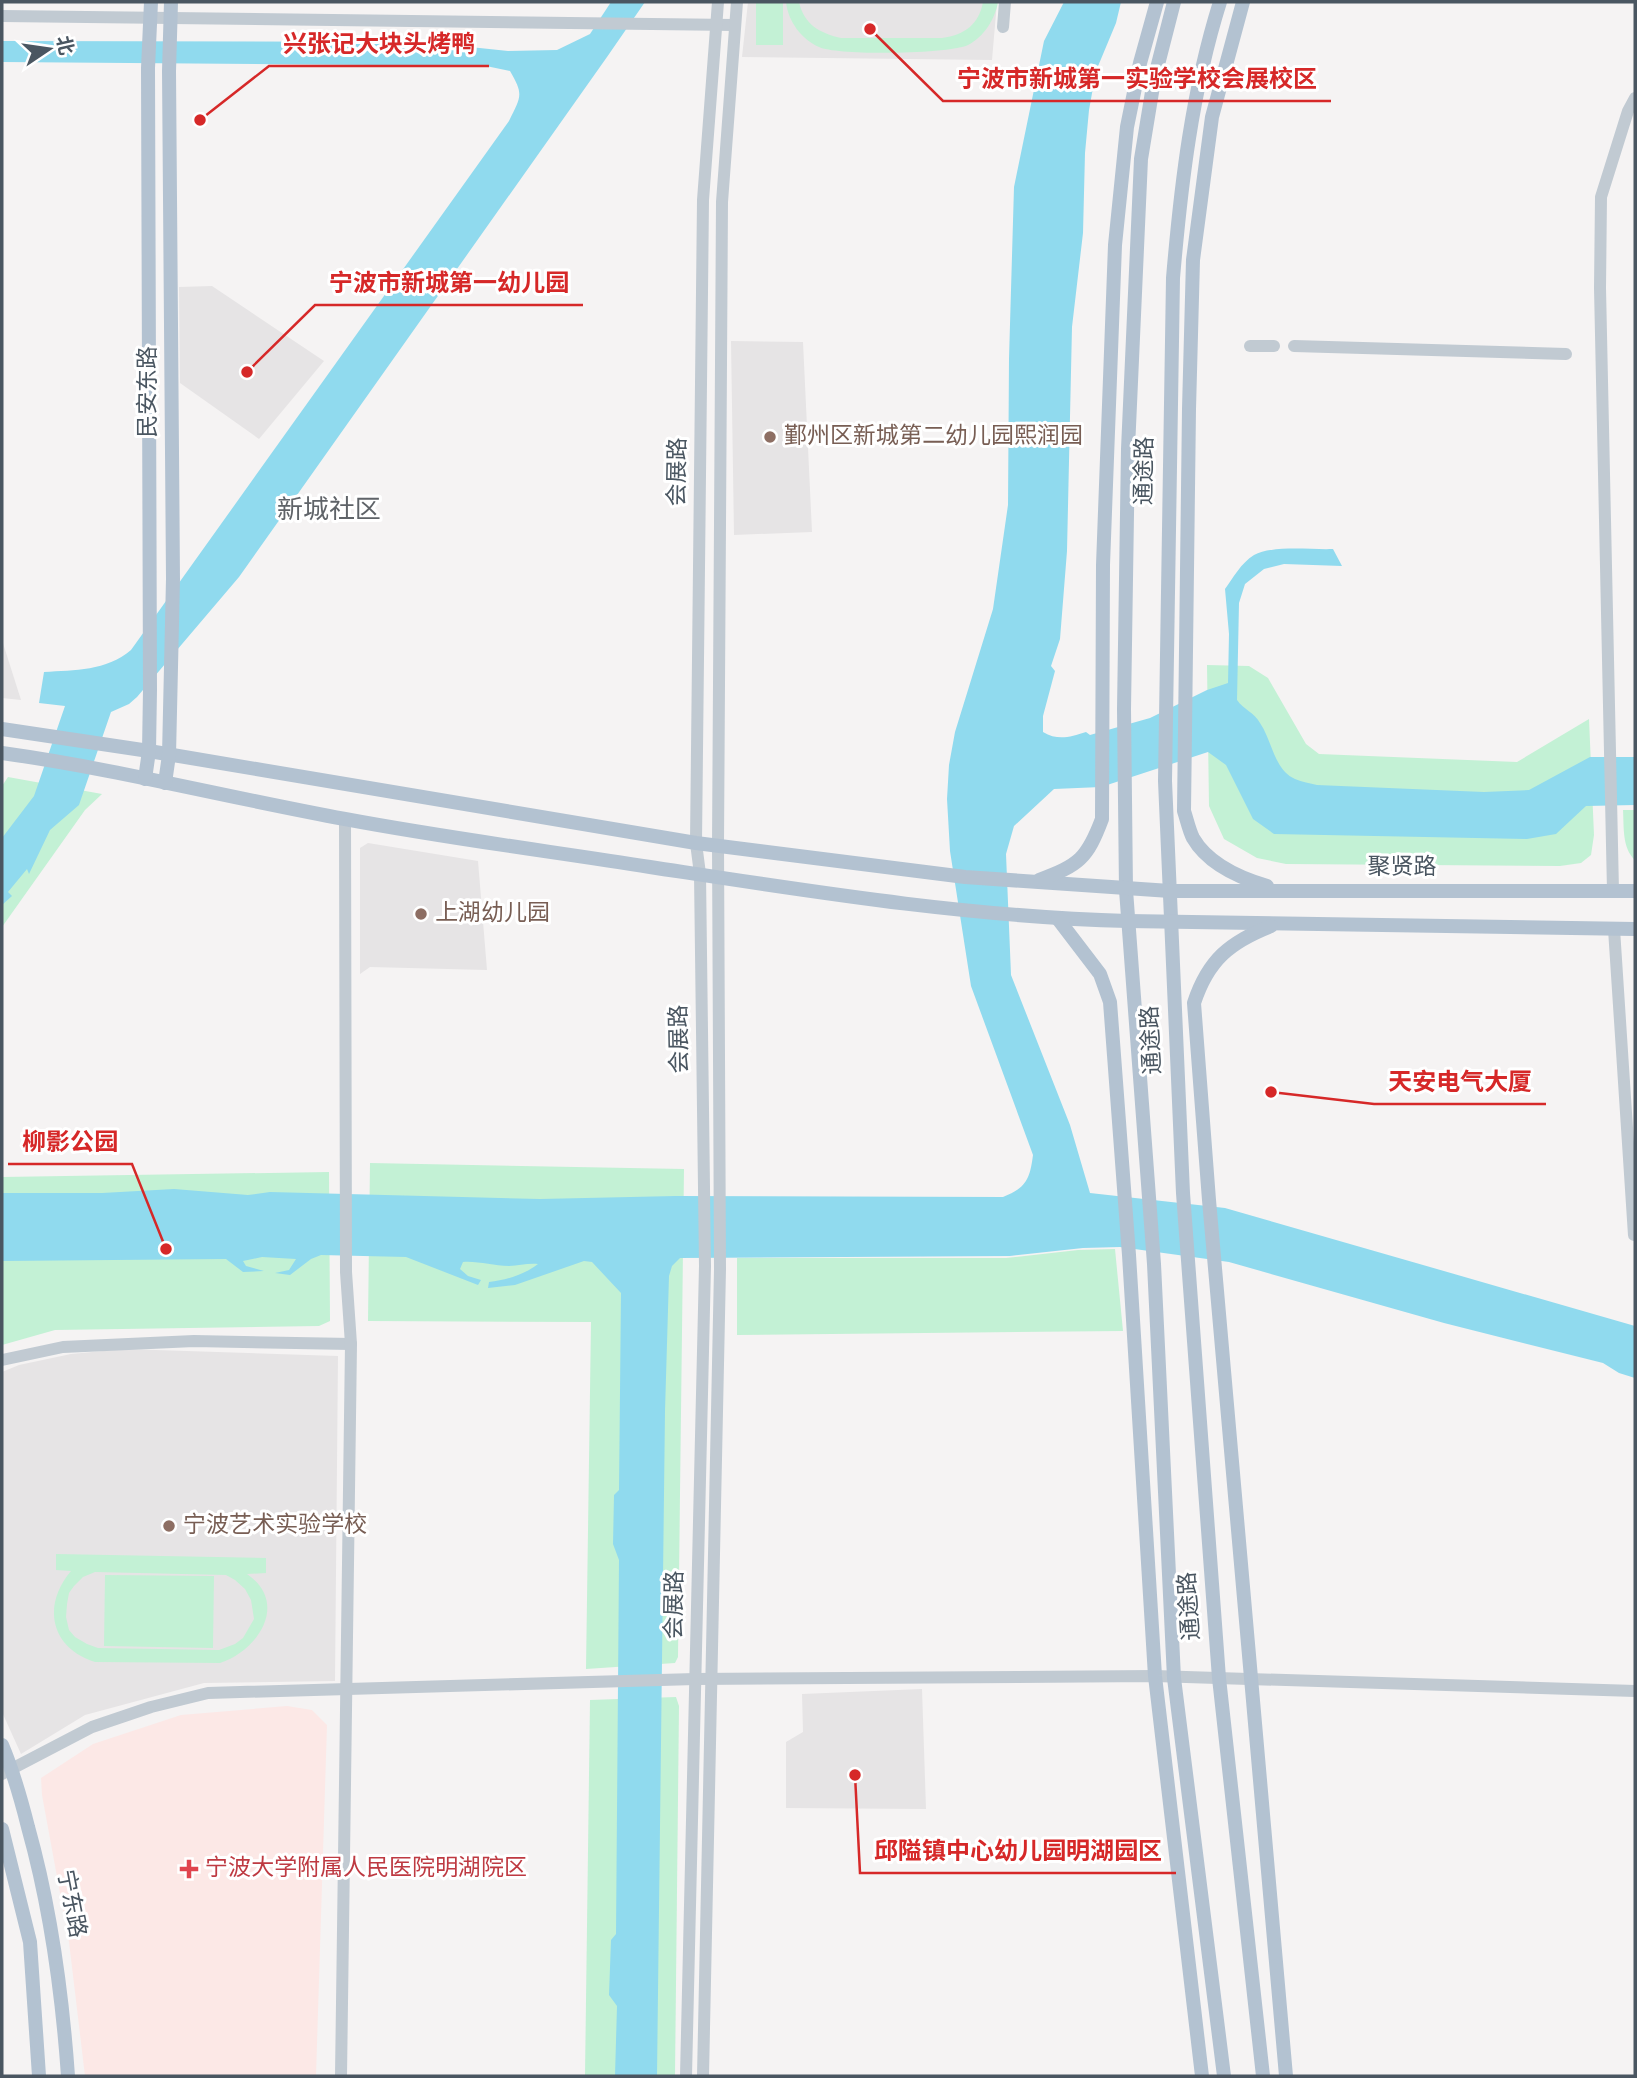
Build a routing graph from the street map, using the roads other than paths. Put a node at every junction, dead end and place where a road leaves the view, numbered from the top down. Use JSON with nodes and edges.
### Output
{"nodes":[{"id":1,"x":151,"y":2,"type":"edge"},
{"id":2,"x":170,"y":2,"type":"edge"},
{"id":3,"x":718,"y":2,"type":"edge"},
{"id":4,"x":737,"y":2,"type":"edge"},
{"id":5,"x":1005,"y":2,"type":"edge"},
{"id":6,"x":1157,"y":2,"type":"edge"},
{"id":7,"x":1174,"y":2,"type":"edge"},
{"id":8,"x":1220,"y":2,"type":"edge"},
{"id":9,"x":1243,"y":2,"type":"edge"},
{"id":10,"x":2,"y":16,"type":"edge"},
{"id":11,"x":150,"y":19,"type":"junction"},
{"id":12,"x":715,"y":24,"type":"junction"},
{"id":13,"x":734,"y":25,"type":"junction"},
{"id":14,"x":169,"y":27,"type":"junction"},
{"id":15,"x":1003,"y":27,"type":"dead end"},
{"id":16,"x":1635,"y":97,"type":"edge"},
{"id":17,"x":1250,"y":345,"type":"dead end"},
{"id":18,"x":1274,"y":346,"type":"dead end"},
{"id":19,"x":1294,"y":346,"type":"dead end"},
{"id":20,"x":1566,"y":354,"type":"dead end"},
{"id":21,"x":2,"y":729,"type":"edge"},
{"id":22,"x":149,"y":751,"type":"junction"},
{"id":23,"x":2,"y":753,"type":"edge"},
{"id":24,"x":169,"y":755,"type":"junction"},
{"id":25,"x":145,"y":779,"type":"junction"},
{"id":26,"x":165,"y":783,"type":"junction"},
{"id":27,"x":345,"y":819,"type":"junction"},
{"id":28,"x":696,"y":843,"type":"junction"},
{"id":29,"x":718,"y":845,"type":"junction"},
{"id":30,"x":700,"y":874,"type":"junction"},
{"id":31,"x":720,"y":878,"type":"junction"},
{"id":32,"x":1033,"y":883,"type":"junction"},
{"id":33,"x":1126,"y":890,"type":"junction"},
{"id":34,"x":1170,"y":891,"type":"junction"},
{"id":35,"x":1285,"y":891,"type":"junction"},
{"id":36,"x":1613,"y":891,"type":"junction"},
{"id":37,"x":1635,"y":891,"type":"edge"},
{"id":38,"x":1058,"y":919,"type":"junction"},
{"id":39,"x":1128,"y":921,"type":"junction"},
{"id":40,"x":1170,"y":921,"type":"junction"},
{"id":41,"x":1277,"y":924,"type":"junction"},
{"id":42,"x":1614,"y":929,"type":"junction"},
{"id":43,"x":1635,"y":929,"type":"edge"},
{"id":44,"x":1634,"y":1235,"type":"edge"},
{"id":45,"x":351,"y":1344,"type":"junction"},
{"id":46,"x":2,"y":1360,"type":"edge"},
{"id":47,"x":1155,"y":1676,"type":"junction"},
{"id":48,"x":1174,"y":1678,"type":"junction"},
{"id":49,"x":1219,"y":1678,"type":"junction"},
{"id":50,"x":1250,"y":1678,"type":"junction"},
{"id":51,"x":695,"y":1679,"type":"junction"},
{"id":52,"x":713,"y":1679,"type":"junction"},
{"id":53,"x":345,"y":1688,"type":"junction"},
{"id":54,"x":1635,"y":1691,"type":"edge"},
{"id":55,"x":2,"y":1745,"type":"edge"},
{"id":56,"x":7,"y":1771,"type":"edge"},
{"id":57,"x":2,"y":1829,"type":"edge"},
{"id":58,"x":39,"y":2076,"type":"edge"},
{"id":59,"x":68,"y":2076,"type":"edge"},
{"id":60,"x":341,"y":2076,"type":"edge"},
{"id":61,"x":686,"y":2076,"type":"edge"},
{"id":62,"x":703,"y":2076,"type":"edge"},
{"id":63,"x":1202,"y":2076,"type":"edge"},
{"id":64,"x":1224,"y":2076,"type":"edge"},
{"id":65,"x":1264,"y":2076,"type":"edge"},
{"id":66,"x":1286,"y":2076,"type":"edge"}],
"edges":[{"from":1,"to":11,"type":"main road","name":"民安东路"},
{"from":2,"to":14,"type":"main road","name":"民安东路"},
{"from":3,"to":12,"type":"street","name":"会展路"},
{"from":4,"to":13,"type":"street","name":"会展路"},
{"from":5,"to":15,"type":"street"},
{"from":6,"to":32,"type":"main road"},
{"from":7,"to":33,"type":"main road","name":"通途路"},
{"from":8,"to":34,"type":"main road","name":"通途路"},
{"from":9,"to":35,"type":"main road"},
{"from":10,"to":11,"type":"street"},
{"from":11,"to":14,"type":"street"},
{"from":11,"to":22,"type":"main road","name":"民安东路"},
{"from":12,"to":13,"type":"street"},
{"from":12,"to":14,"type":"street"},
{"from":12,"to":28,"type":"street","name":"会展路"},
{"from":13,"to":29,"type":"street","name":"会展路"},
{"from":14,"to":24,"type":"main road","name":"民安东路"},
{"from":16,"to":36,"type":"street"},
{"from":17,"to":18,"type":"street"},
{"from":19,"to":20,"type":"street"},
{"from":21,"to":22,"type":"main road","name":"聚贤路"},
{"from":22,"to":24,"type":"main road","name":"聚贤路"},
{"from":22,"to":25,"type":"main road","name":"民安东路"},
{"from":23,"to":25,"type":"main road"},
{"from":24,"to":26,"type":"main road","name":"民安东路"},
{"from":24,"to":28,"type":"main road","name":"聚贤路"},
{"from":25,"to":26,"type":"main road"},
{"from":26,"to":27,"type":"main road"},
{"from":27,"to":30,"type":"main road"},
{"from":27,"to":45,"type":"street"},
{"from":28,"to":29,"type":"main road","name":"聚贤路"},
{"from":28,"to":30,"type":"street","name":"会展路"},
{"from":29,"to":31,"type":"street","name":"会展路"},
{"from":29,"to":32,"type":"main road","name":"聚贤路"},
{"from":30,"to":31,"type":"main road"},
{"from":30,"to":51,"type":"street","name":"会展路"},
{"from":31,"to":38,"type":"main road"},
{"from":31,"to":52,"type":"street","name":"会展路"},
{"from":32,"to":33,"type":"main road","name":"聚贤路"},
{"from":33,"to":34,"type":"main road","name":"聚贤路"},
{"from":33,"to":39,"type":"main road","name":"通途路"},
{"from":34,"to":35,"type":"main road","name":"聚贤路"},
{"from":34,"to":40,"type":"main road","name":"通途路"},
{"from":35,"to":36,"type":"main road","name":"聚贤路"},
{"from":36,"to":37,"type":"main road","name":"聚贤路"},
{"from":38,"to":39,"type":"main road"},
{"from":38,"to":47,"type":"main road"},
{"from":39,"to":40,"type":"main road"},
{"from":39,"to":48,"type":"main road","name":"通途路"},
{"from":40,"to":41,"type":"main road"},
{"from":40,"to":49,"type":"main road","name":"通途路"},
{"from":41,"to":42,"type":"main road"},
{"from":41,"to":50,"type":"main road"},
{"from":42,"to":43,"type":"main road"},
{"from":42,"to":44,"type":"street"},
{"from":45,"to":46,"type":"street"},
{"from":45,"to":53,"type":"street"},
{"from":47,"to":48,"type":"street"},
{"from":47,"to":52,"type":"street"},
{"from":47,"to":63,"type":"main road"},
{"from":48,"to":49,"type":"street"},
{"from":48,"to":64,"type":"main road","name":"通途路"},
{"from":49,"to":50,"type":"street"},
{"from":49,"to":65,"type":"main road","name":"通途路"},
{"from":50,"to":54,"type":"street"},
{"from":50,"to":66,"type":"main road"},
{"from":51,"to":52,"type":"street"},
{"from":51,"to":53,"type":"street"},
{"from":51,"to":61,"type":"street","name":"会展路"},
{"from":52,"to":62,"type":"street","name":"会展路"},
{"from":53,"to":56,"type":"street"},
{"from":53,"to":60,"type":"street"},
{"from":55,"to":56,"type":"main road","name":"宁东路"},
{"from":56,"to":59,"type":"main road","name":"宁东路"},
{"from":57,"to":58,"type":"main road","name":"宁东路"}]}
